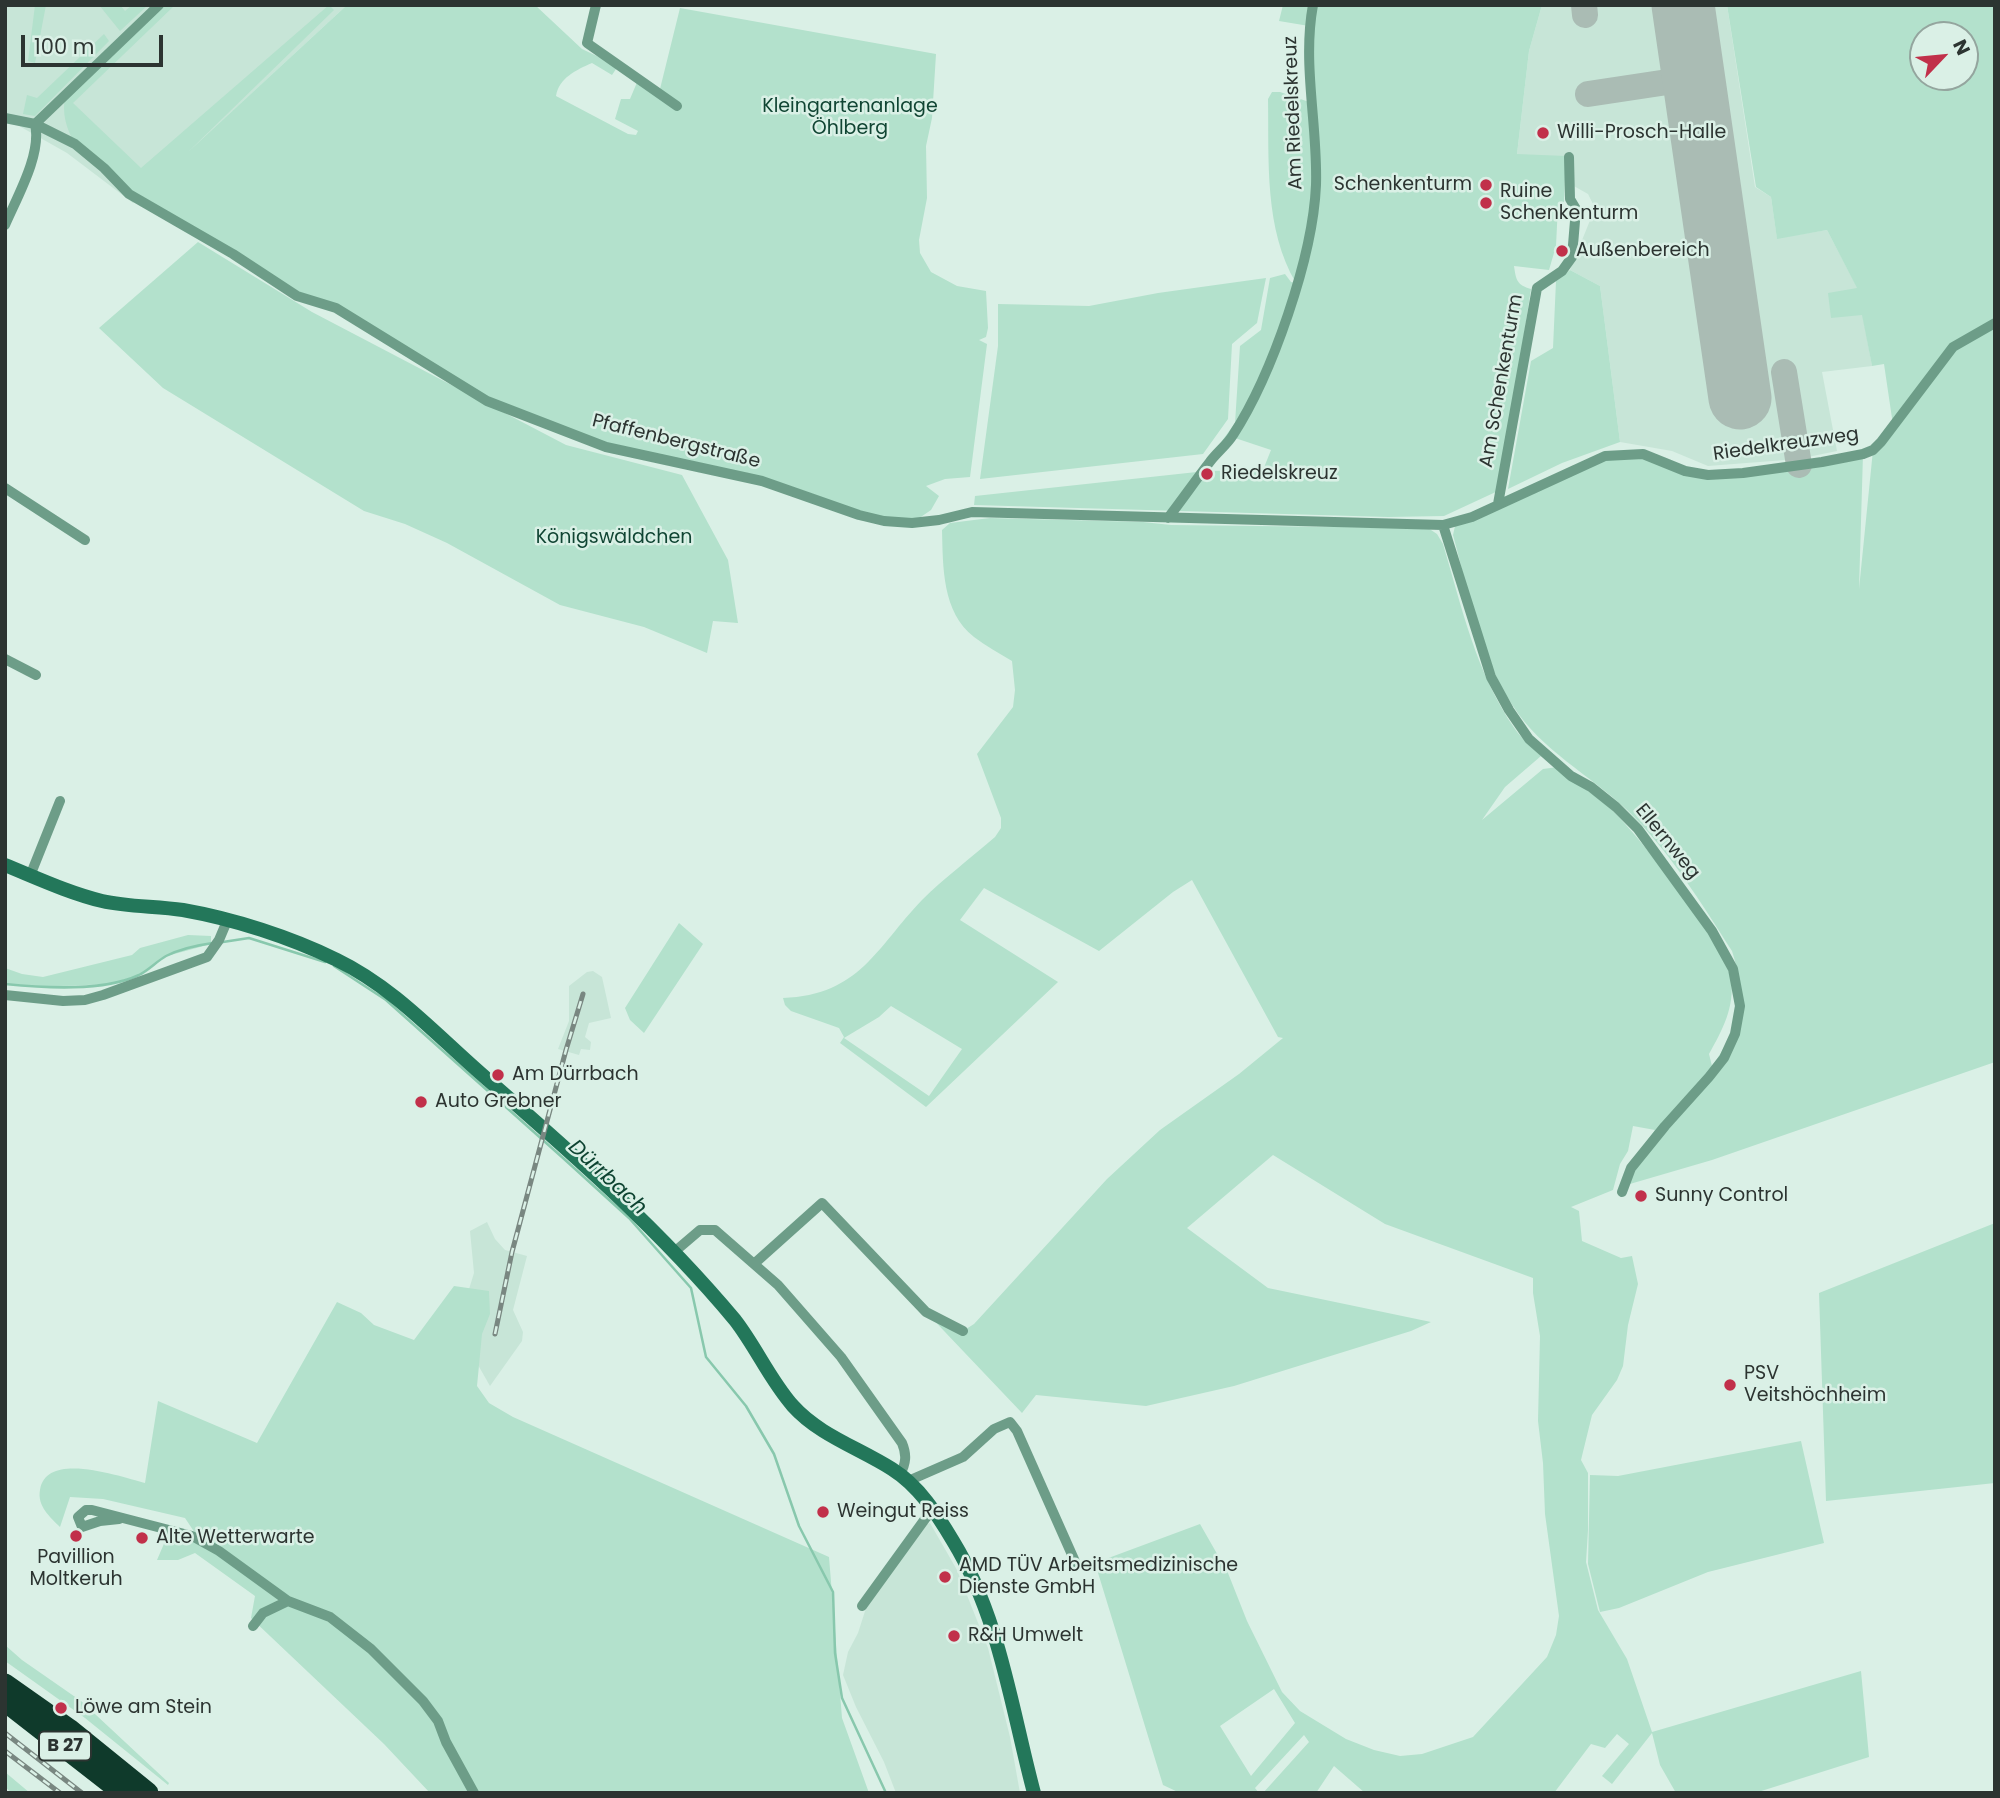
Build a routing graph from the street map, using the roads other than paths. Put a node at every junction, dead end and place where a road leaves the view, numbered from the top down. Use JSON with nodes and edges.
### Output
{"nodes":[{"id":1,"x":159,"y":5,"type":"edge"},
{"id":2,"x":596,"y":5,"type":"edge"},
{"id":3,"x":1313,"y":5,"type":"edge"},
{"id":4,"x":677,"y":106,"type":"dead end"},
{"id":5,"x":5,"y":118,"type":"edge"},
{"id":6,"x":35,"y":124,"type":"junction"},
{"id":7,"x":1569,"y":157,"type":"dead end"},
{"id":8,"x":5,"y":225,"type":"edge"},
{"id":9,"x":1995,"y":323,"type":"edge"},
{"id":10,"x":5,"y":488,"type":"edge"},
{"id":11,"x":1498,"y":504,"type":"junction"},
{"id":12,"x":1168,"y":518,"type":"junction"},
{"id":13,"x":1443,"y":525,"type":"junction"},
{"id":14,"x":85,"y":540,"type":"dead end"},
{"id":15,"x":5,"y":659,"type":"edge"},
{"id":16,"x":36,"y":675,"type":"dead end"},
{"id":17,"x":60,"y":801,"type":"dead end"},
{"id":18,"x":5,"y":866,"type":"edge"},
{"id":19,"x":30,"y":876,"type":"junction"},
{"id":20,"x":227,"y":921,"type":"junction"},
{"id":21,"x":5,"y":995,"type":"edge"},
{"id":22,"x":1622,"y":1192,"type":"dead end"},
{"id":23,"x":673,"y":1253,"type":"junction"},
{"id":24,"x":755,"y":1263,"type":"junction"},
{"id":25,"x":963,"y":1331,"type":"dead end"},
{"id":26,"x":904,"y":1478,"type":"junction"},
{"id":27,"x":933,"y":1510,"type":"junction"},
{"id":28,"x":118,"y":1518,"type":"dead end"},
{"id":29,"x":1077,"y":1566,"type":"dead end"},
{"id":30,"x":288,"y":1601,"type":"junction"},
{"id":31,"x":862,"y":1606,"type":"dead end"},
{"id":32,"x":253,"y":1626,"type":"dead end"},
{"id":33,"x":5,"y":1684,"type":"edge"},
{"id":34,"x":5,"y":1701,"type":"edge"},
{"id":35,"x":123,"y":1793,"type":"edge"},
{"id":36,"x":148,"y":1793,"type":"edge"},
{"id":37,"x":474,"y":1793,"type":"edge"},
{"id":38,"x":1034,"y":1793,"type":"edge"}],
"edges":[{"from":1,"to":6,"type":"street"},
{"from":2,"to":4,"type":"street"},
{"from":3,"to":12,"type":"street","name":"Am Riedelskreuz"},
{"from":5,"to":6,"type":"street","name":"Pfaffenbergstraße"},
{"from":6,"to":8,"type":"street"},
{"from":6,"to":12,"type":"street","name":"Pfaffenbergstraße"},
{"from":7,"to":11,"type":"street","name":"Am Schenkenturm"},
{"from":9,"to":11,"type":"street","name":"Riedelkreuzweg"},
{"from":10,"to":14,"type":"street"},
{"from":11,"to":13,"type":"street","name":"Riedelkreuzweg"},
{"from":12,"to":13,"type":"street"},
{"from":13,"to":22,"type":"street","name":"Ellernweg"},
{"from":15,"to":16,"type":"street"},
{"from":17,"to":19,"type":"street"},
{"from":18,"to":19,"type":"street"},
{"from":19,"to":20,"type":"street"},
{"from":20,"to":21,"type":"street"},
{"from":20,"to":23,"type":"street"},
{"from":23,"to":24,"type":"street"},
{"from":23,"to":26,"type":"street"},
{"from":24,"to":25,"type":"street"},
{"from":24,"to":26,"type":"street"},
{"from":26,"to":27,"type":"street"},
{"from":26,"to":29,"type":"street"},
{"from":27,"to":31,"type":"street"},
{"from":27,"to":38,"type":"street"},
{"from":28,"to":30,"type":"street"},
{"from":30,"to":32,"type":"street"},
{"from":30,"to":37,"type":"street"},
{"from":33,"to":36,"type":"highway","number":"B 27"},
{"from":34,"to":35,"type":"highway","number":"B 27"}]}
